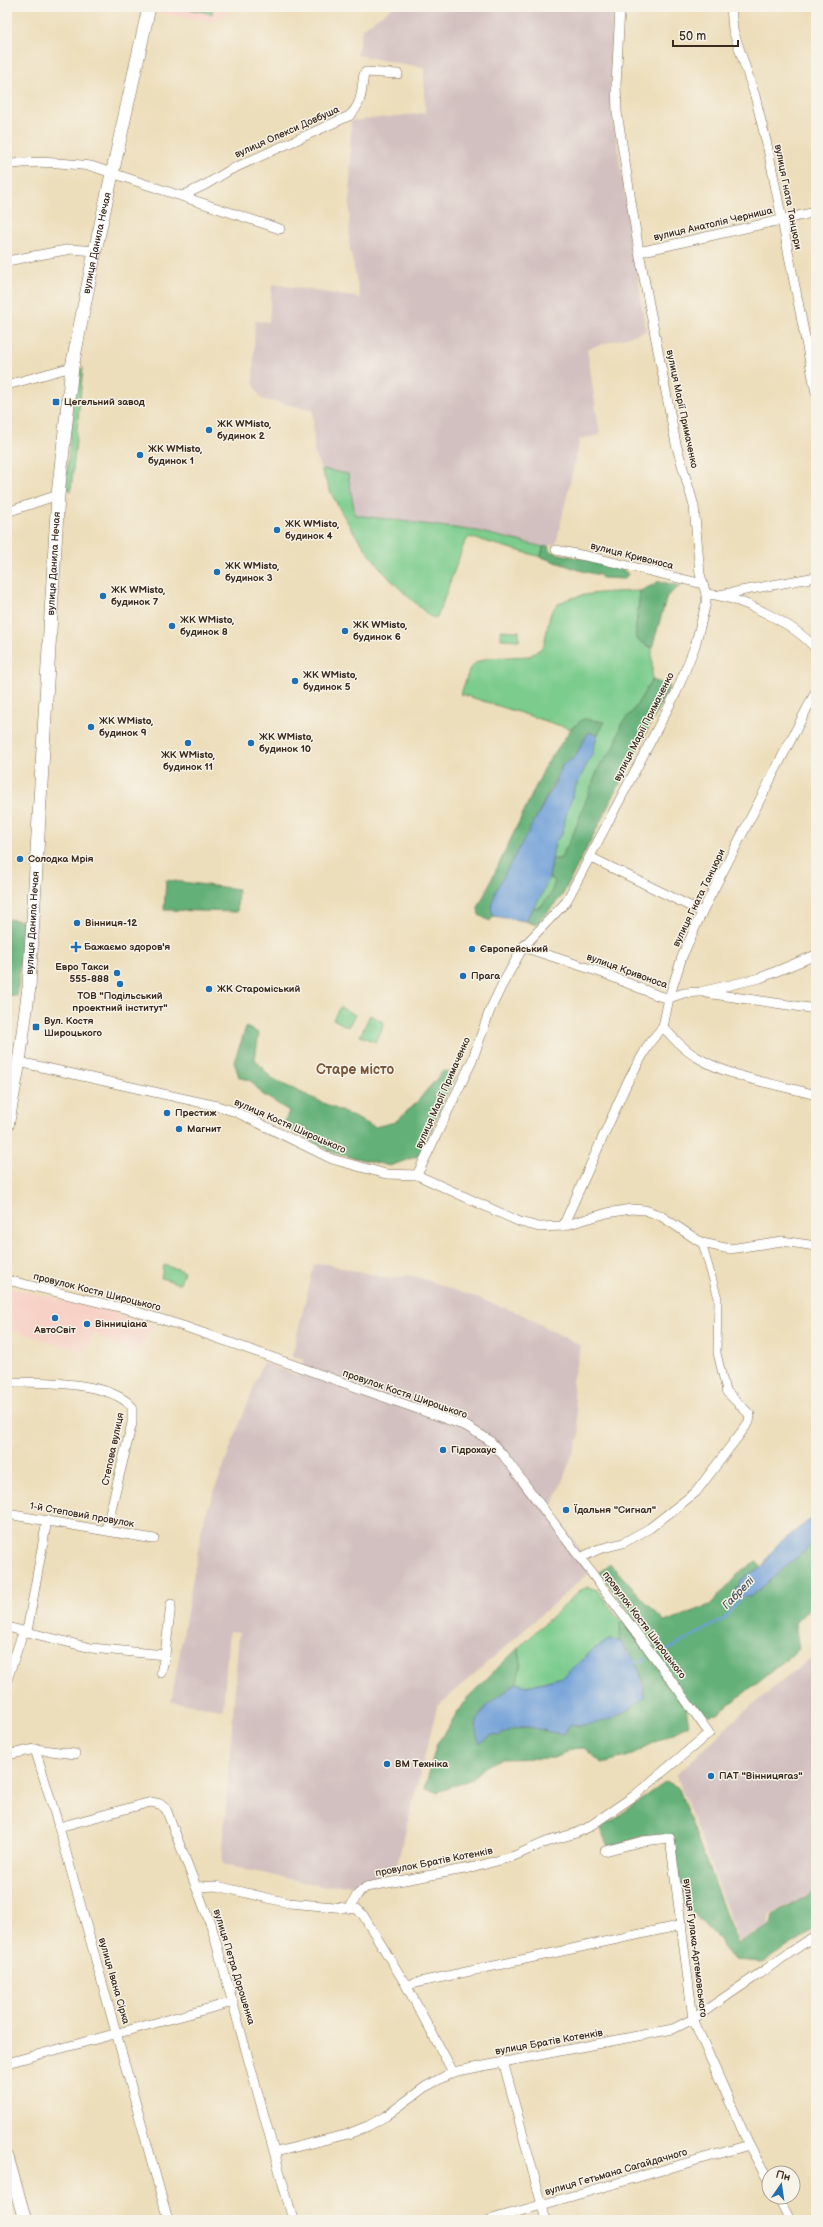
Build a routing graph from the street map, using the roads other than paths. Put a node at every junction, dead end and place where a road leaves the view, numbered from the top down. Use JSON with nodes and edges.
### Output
{"nodes":[{"id":1,"x":148,"y":7,"type":"edge"},
{"id":2,"x":620,"y":7,"type":"edge"},
{"id":3,"x":731,"y":7,"type":"edge"},
{"id":4,"x":398,"y":74,"type":"dead end"},
{"id":5,"x":7,"y":165,"type":"edge"},
{"id":6,"x":113,"y":172,"type":"junction"},
{"id":7,"x":182,"y":196,"type":"junction"},
{"id":8,"x":816,"y":212,"type":"edge"},
{"id":9,"x":782,"y":220,"type":"junction"},
{"id":10,"x":280,"y":229,"type":"dead end"},
{"id":11,"x":95,"y":250,"type":"junction"},
{"id":12,"x":639,"y":252,"type":"junction"},
{"id":13,"x":7,"y":261,"type":"edge"},
{"id":14,"x":72,"y":367,"type":"junction"},
{"id":15,"x":7,"y":385,"type":"edge"},
{"id":16,"x":816,"y":393,"type":"edge"},
{"id":17,"x":58,"y":496,"type":"junction"},
{"id":18,"x":7,"y":512,"type":"edge"},
{"id":19,"x":556,"y":550,"type":"dead end"},
{"id":20,"x":816,"y":577,"type":"edge"},
{"id":21,"x":703,"y":584,"type":"junction"},
{"id":22,"x":706,"y":594,"type":"junction"},
{"id":23,"x":718,"y":595,"type":"junction"},
{"id":24,"x":816,"y":649,"type":"edge"},
{"id":25,"x":816,"y":691,"type":"edge"},
{"id":26,"x":590,"y":857,"type":"junction"},
{"id":27,"x":702,"y":912,"type":"junction"},
{"id":28,"x":523,"y":947,"type":"junction"},
{"id":29,"x":816,"y":955,"type":"edge"},
{"id":30,"x":700,"y":992,"type":"junction"},
{"id":31,"x":669,"y":998,"type":"junction"},
{"id":32,"x":816,"y":1009,"type":"edge"},
{"id":33,"x":663,"y":1027,"type":"junction"},
{"id":34,"x":19,"y":1062,"type":"junction"},
{"id":35,"x":816,"y":1095,"type":"edge"},
{"id":36,"x":7,"y":1126,"type":"edge"},
{"id":37,"x":417,"y":1175,"type":"junction"},
{"id":38,"x":563,"y":1226,"type":"junction"},
{"id":39,"x":702,"y":1243,"type":"junction"},
{"id":40,"x":816,"y":1246,"type":"edge"},
{"id":41,"x":7,"y":1280,"type":"edge"},
{"id":42,"x":7,"y":1382,"type":"edge"},
{"id":43,"x":726,"y":1391,"type":"joint"},
{"id":44,"x":7,"y":1514,"type":"edge"},
{"id":45,"x":47,"y":1520,"type":"junction"},
{"id":46,"x":106,"y":1530,"type":"junction"},
{"id":47,"x":154,"y":1539,"type":"dead end"},
{"id":48,"x":580,"y":1558,"type":"junction"},
{"id":49,"x":171,"y":1604,"type":"dead end"},
{"id":50,"x":7,"y":1628,"type":"edge"},
{"id":51,"x":24,"y":1633,"type":"junction"},
{"id":52,"x":165,"y":1655,"type":"junction"},
{"id":53,"x":161,"y":1673,"type":"dead end"},
{"id":54,"x":7,"y":1680,"type":"edge"},
{"id":55,"x":710,"y":1733,"type":"joint"},
{"id":56,"x":35,"y":1749,"type":"junction"},
{"id":57,"x":75,"y":1754,"type":"dead end"},
{"id":58,"x":7,"y":1755,"type":"edge"},
{"id":59,"x":59,"y":1827,"type":"junction"},
{"id":60,"x":605,"y":1851,"type":"dead end"},
{"id":61,"x":196,"y":1888,"type":"junction"},
{"id":62,"x":350,"y":1908,"type":"junction"},
{"id":63,"x":682,"y":1925,"type":"junction"},
{"id":64,"x":816,"y":1935,"type":"edge"},
{"id":65,"x":406,"y":1985,"type":"junction"},
{"id":66,"x":233,"y":2002,"type":"junction"},
{"id":67,"x":693,"y":2019,"type":"junction"},
{"id":68,"x":117,"y":2033,"type":"junction"},
{"id":69,"x":503,"y":2062,"type":"junction"},
{"id":70,"x":7,"y":2063,"type":"edge"},
{"id":71,"x":454,"y":2072,"type":"junction"},
{"id":72,"x":749,"y":2145,"type":"junction"},
{"id":73,"x":276,"y":2152,"type":"junction"},
{"id":74,"x":7,"y":2157,"type":"edge"},
{"id":75,"x":761,"y":2167,"type":"edge"},
{"id":76,"x":782,"y":2205,"type":"edge"},
{"id":77,"x":542,"y":2206,"type":"junction"},
{"id":78,"x":25,"y":2220,"type":"edge"},
{"id":79,"x":168,"y":2220,"type":"edge"},
{"id":80,"x":293,"y":2220,"type":"edge"},
{"id":81,"x":489,"y":2220,"type":"edge"},
{"id":82,"x":546,"y":2220,"type":"edge"},
{"id":83,"x":790,"y":2220,"type":"edge"}],
"edges":[{"from":1,"to":6,"type":"main road","name":"вулиця Данила Нечая"},
{"from":2,"to":12,"type":"street","name":"вулиця Марії Примаченко"},
{"from":3,"to":9,"type":"street","name":"вулиця Гната Танцюри"},
{"from":4,"to":7,"type":"street","name":"вулиця Олекси Довбуша"},
{"from":5,"to":6,"type":"street"},
{"from":6,"to":7,"type":"street"},
{"from":6,"to":11,"type":"main road","name":"вулиця Данила Нечая"},
{"from":7,"to":10,"type":"street"},
{"from":8,"to":9,"type":"street","name":"вулиця Анатолія Черниша"},
{"from":9,"to":12,"type":"street","name":"вулиця Анатолія Черниша"},
{"from":9,"to":16,"type":"street","name":"вулиця Гната Танцюри"},
{"from":11,"to":13,"type":"street"},
{"from":11,"to":14,"type":"main road","name":"вулиця Данила Нечая"},
{"from":12,"to":21,"type":"street","name":"вулиця Марії Примаченко"},
{"from":14,"to":15,"type":"street"},
{"from":14,"to":17,"type":"main road","name":"вулиця Данила Нечая"},
{"from":17,"to":18,"type":"street"},
{"from":17,"to":34,"type":"main road","name":"вулиця Данила Нечая"},
{"from":19,"to":21,"type":"street","name":"вулиця Кривоноса"},
{"from":20,"to":23,"type":"street"},
{"from":21,"to":22,"type":"street","name":"вулиця Марії Примаченко"},
{"from":22,"to":23,"type":"street"},
{"from":22,"to":26,"type":"street","name":"вулиця Марії Примаченко"},
{"from":23,"to":24,"type":"street"},
{"from":25,"to":27,"type":"street","name":"вулиця Гната Танцюри"},
{"from":26,"to":27,"type":"street"},
{"from":26,"to":28,"type":"street","name":"вулиця Марії Примаченко"},
{"from":27,"to":31,"type":"street","name":"вулиця Гната Танцюри"},
{"from":28,"to":31,"type":"street","name":"вулиця Кривоноса"},
{"from":28,"to":37,"type":"street","name":"вулиця Марії Примаченко"},
{"from":29,"to":30,"type":"street","name":"вулиця Кривоноса"},
{"from":30,"to":31,"type":"street","name":"вулиця Кривоноса"},
{"from":30,"to":32,"type":"street"},
{"from":31,"to":33,"type":"street","name":"вулиця Гната Танцюри"},
{"from":33,"to":35,"type":"street"},
{"from":33,"to":38,"type":"street","name":"вулиця Гната Танцюри"},
{"from":34,"to":36,"type":"main road","name":"вулиця Данила Нечая"},
{"from":34,"to":37,"type":"street","name":"вулиця Костя Широцького"},
{"from":37,"to":38,"type":"street","name":"вулиця Костя Широцького"},
{"from":38,"to":39,"type":"street","name":"вулиця Костя Широцького"},
{"from":39,"to":40,"type":"street","name":"вулиця Костя Широцького"},
{"from":39,"to":43,"type":"street"},
{"from":41,"to":48,"type":"street","name":"провулок Костя Широцького"},
{"from":42,"to":46,"type":"street","name":"Степова вулиця"},
{"from":43,"to":48,"type":"street"},
{"from":44,"to":45,"type":"street","name":"1-й Степовий провулок"},
{"from":45,"to":46,"type":"street","name":"1-й Степовий провулок"},
{"from":45,"to":51,"type":"street"},
{"from":46,"to":47,"type":"street","name":"1-й Степовий провулок"},
{"from":48,"to":55,"type":"street","name":"провулок Костя Широцького"},
{"from":49,"to":52,"type":"street"},
{"from":50,"to":51,"type":"street"},
{"from":51,"to":52,"type":"street"},
{"from":51,"to":54,"type":"street"},
{"from":52,"to":53,"type":"street"},
{"from":55,"to":62,"type":"street","name":"провулок Братів Котенків"},
{"from":56,"to":57,"type":"street"},
{"from":56,"to":58,"type":"street"},
{"from":56,"to":59,"type":"street","name":"вулиця Івана Сірка"},
{"from":59,"to":61,"type":"street","name":"вулиця Петра Дорошенка"},
{"from":59,"to":68,"type":"street","name":"вулиця Івана Сірка"},
{"from":60,"to":63,"type":"street","name":"вулиця Гулака-Артемовського"},
{"from":61,"to":62,"type":"street"},
{"from":61,"to":66,"type":"street","name":"вулиця Петра Дорошенка"},
{"from":62,"to":65,"type":"street"},
{"from":63,"to":65,"type":"street"},
{"from":63,"to":67,"type":"street","name":"вулиця Гулака-Артемовського"},
{"from":64,"to":67,"type":"street","name":"вулиця Братів Котенків"},
{"from":65,"to":71,"type":"street"},
{"from":66,"to":68,"type":"street"},
{"from":66,"to":73,"type":"street","name":"вулиця Петра Дорошенка"},
{"from":67,"to":69,"type":"street","name":"вулиця Братів Котенків"},
{"from":67,"to":72,"type":"street","name":"вулиця Гулака-Артемовського"},
{"from":68,"to":70,"type":"street"},
{"from":68,"to":79,"type":"street","name":"вулиця Івана Сірка"},
{"from":69,"to":71,"type":"street","name":"вулиця Братів Котенків"},
{"from":69,"to":77,"type":"street"},
{"from":71,"to":73,"type":"street","name":"вулиця Братів Котенків"},
{"from":72,"to":75,"type":"street","name":"вулиця Гулака-Артемовського"},
{"from":72,"to":77,"type":"street","name":"вулиця Гетьмана Сагайдачного"},
{"from":73,"to":80,"type":"street","name":"вулиця Петра Дорошенка"},
{"from":74,"to":78,"type":"main road"},
{"from":76,"to":83,"type":"street"},
{"from":77,"to":81,"type":"street","name":"вулиця Гетьмана Сагайдачного"},
{"from":77,"to":82,"type":"street"}]}
